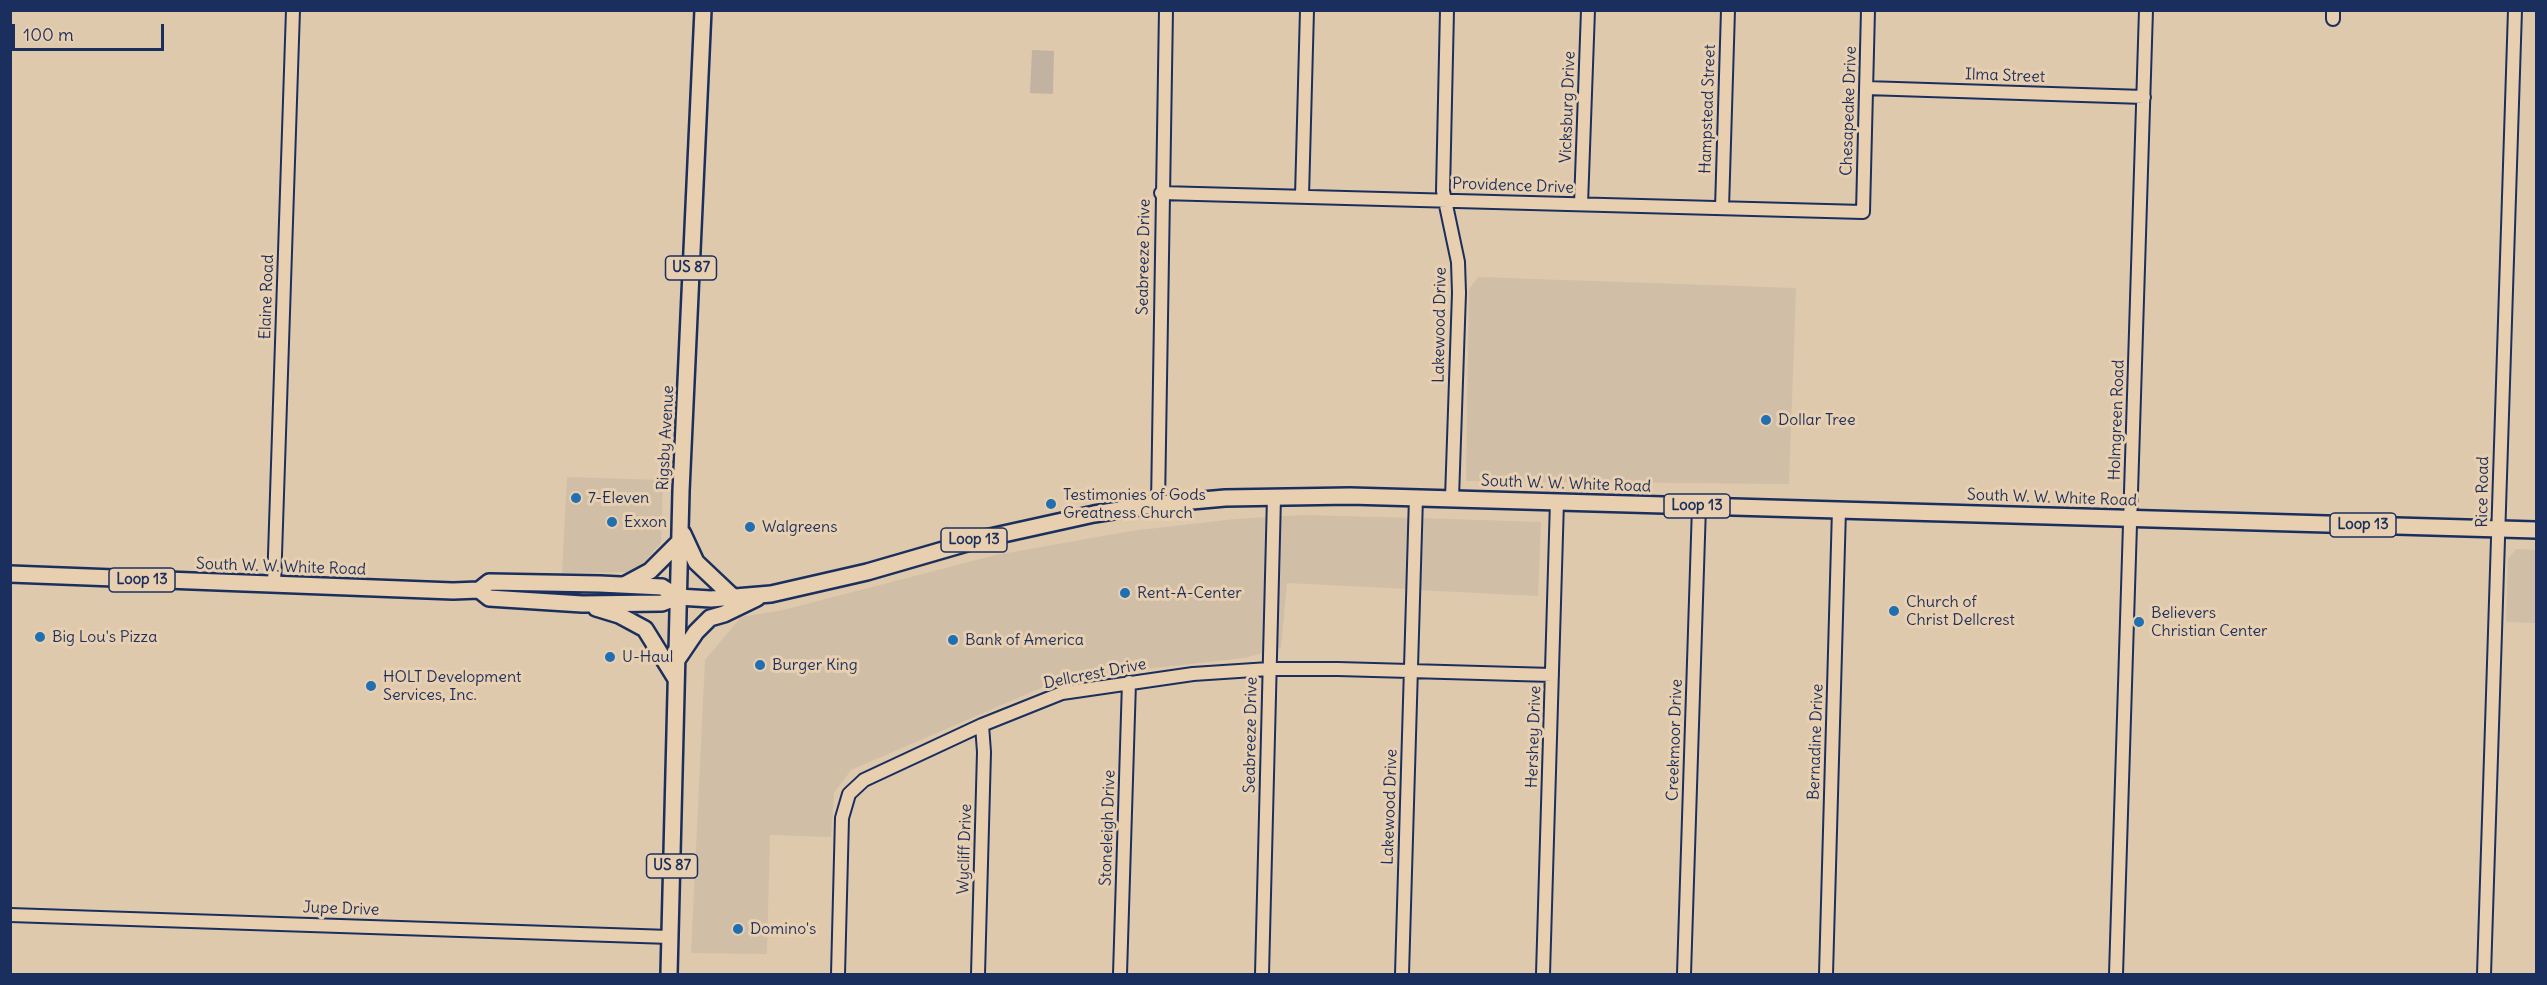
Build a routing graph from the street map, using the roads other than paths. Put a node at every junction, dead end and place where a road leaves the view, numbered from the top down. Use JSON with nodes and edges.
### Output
{"nodes":[{"id":1,"x":293,"y":10,"type":"edge"},
{"id":2,"x":703,"y":10,"type":"edge"},
{"id":3,"x":1166,"y":10,"type":"edge"},
{"id":4,"x":1306,"y":10,"type":"edge"},
{"id":5,"x":1447,"y":10,"type":"edge"},
{"id":6,"x":1588,"y":10,"type":"edge"},
{"id":7,"x":1728,"y":10,"type":"edge"},
{"id":8,"x":1868,"y":10,"type":"edge"},
{"id":9,"x":2146,"y":10,"type":"edge"},
{"id":10,"x":2515,"y":10,"type":"edge"},
{"id":11,"x":1866,"y":88,"type":"junction"},
{"id":12,"x":2144,"y":97,"type":"junction"},
{"id":13,"x":1161,"y":193,"type":"junction"},
{"id":14,"x":1302,"y":196,"type":"junction"},
{"id":15,"x":1444,"y":200,"type":"junction"},
{"id":16,"x":1581,"y":204,"type":"junction"},
{"id":17,"x":1722,"y":208,"type":"junction"},
{"id":18,"x":1863,"y":212,"type":"joint"},
{"id":19,"x":1274,"y":497,"type":"junction"},
{"id":20,"x":1416,"y":497,"type":"junction"},
{"id":21,"x":1452,"y":498,"type":"junction"},
{"id":22,"x":1557,"y":501,"type":"junction"},
{"id":23,"x":1158,"y":504,"type":"junction"},
{"id":24,"x":1698,"y":506,"type":"junction"},
{"id":25,"x":1839,"y":510,"type":"junction"},
{"id":26,"x":2130,"y":518,"type":"junction"},
{"id":27,"x":2499,"y":530,"type":"junction"},
{"id":28,"x":2536,"y":530,"type":"edge"},
{"id":29,"x":680,"y":533,"type":"junction"},
{"id":30,"x":10,"y":574,"type":"edge"},
{"id":31,"x":274,"y":585,"type":"junction"},
{"id":32,"x":600,"y":585,"type":"junction"},
{"id":33,"x":624,"y":585,"type":"junction"},
{"id":34,"x":479,"y":590,"type":"junction"},
{"id":35,"x":763,"y":595,"type":"junction"},
{"id":36,"x":678,"y":597,"type":"junction"},
{"id":37,"x":733,"y":597,"type":"junction"},
{"id":38,"x":599,"y":603,"type":"junction"},
{"id":39,"x":582,"y":604,"type":"junction"},
{"id":40,"x":676,"y":660,"type":"junction"},
{"id":41,"x":1269,"y":669,"type":"junction"},
{"id":42,"x":1411,"y":672,"type":"junction"},
{"id":43,"x":1552,"y":675,"type":"junction"},
{"id":44,"x":676,"y":679,"type":"junction"},
{"id":45,"x":1129,"y":682,"type":"junction"},
{"id":46,"x":982,"y":725,"type":"junction"},
{"id":47,"x":10,"y":915,"type":"edge"},
{"id":48,"x":670,"y":937,"type":"junction"},
{"id":49,"x":669,"y":975,"type":"edge"},
{"id":50,"x":838,"y":975,"type":"edge"},
{"id":51,"x":978,"y":975,"type":"edge"},
{"id":52,"x":1120,"y":975,"type":"edge"},
{"id":53,"x":1262,"y":975,"type":"edge"},
{"id":54,"x":1402,"y":975,"type":"edge"},
{"id":55,"x":1544,"y":975,"type":"edge"},
{"id":56,"x":1684,"y":975,"type":"edge"},
{"id":57,"x":1826,"y":975,"type":"edge"},
{"id":58,"x":2116,"y":975,"type":"edge"},
{"id":59,"x":2484,"y":975,"type":"edge"}],
"edges":[{"from":1,"to":31,"type":"street","name":"Elaine Road"},
{"from":2,"to":29,"type":"main road","name":"Rigsby Avenue","number":"US 87"},
{"from":3,"to":13,"type":"street","name":"Seabreeze Drive"},
{"from":4,"to":14,"type":"street"},
{"from":5,"to":15,"type":"street","name":"Lakewood Drive"},
{"from":6,"to":16,"type":"street","name":"Vicksburg Drive"},
{"from":7,"to":17,"type":"street","name":"Hampstead Street"},
{"from":8,"to":11,"type":"street","name":"Chesapeake Drive"},
{"from":9,"to":12,"type":"street","name":"Holmgreen Road"},
{"from":10,"to":27,"type":"street","name":"Rice Road"},
{"from":11,"to":12,"type":"street","name":"Ilma Street"},
{"from":11,"to":18,"type":"street","name":"Chesapeake Drive"},
{"from":12,"to":26,"type":"street","name":"Holmgreen Road"},
{"from":13,"to":14,"type":"street","name":"Providence Drive"},
{"from":13,"to":23,"type":"street","name":"Seabreeze Drive"},
{"from":14,"to":15,"type":"street","name":"Providence Drive"},
{"from":15,"to":16,"type":"street","name":"Providence Drive"},
{"from":15,"to":21,"type":"street","name":"Lakewood Drive"},
{"from":16,"to":17,"type":"street","name":"Providence Drive"},
{"from":17,"to":18,"type":"street","name":"Providence Drive"},
{"from":19,"to":20,"type":"main road","name":"South W. W. White Road","number":"Loop 13"},
{"from":19,"to":23,"type":"main road","name":"South W. W. White Road","number":"Loop 13"},
{"from":19,"to":41,"type":"street","name":"Seabreeze Drive"},
{"from":20,"to":21,"type":"main road","name":"South W. W. White Road","number":"Loop 13"},
{"from":20,"to":42,"type":"street","name":"Lakewood Drive"},
{"from":21,"to":22,"type":"main road","name":"South W. W. White Road","number":"Loop 13"},
{"from":22,"to":24,"type":"main road","name":"South W. W. White Road","number":"Loop 13"},
{"from":22,"to":43,"type":"street","name":"Hershey Drive"},
{"from":23,"to":35,"type":"main road","name":"South W. W. White Road","number":"Loop 13"},
{"from":24,"to":25,"type":"main road","name":"South W. W. White Road","number":"Loop 13"},
{"from":24,"to":56,"type":"street","name":"Creekmoor Drive"},
{"from":25,"to":26,"type":"main road","name":"South W. W. White Road","number":"Loop 13"},
{"from":25,"to":57,"type":"street","name":"Bernadine Drive"},
{"from":26,"to":27,"type":"main road","name":"South W. W. White Road","number":"Loop 13"},
{"from":26,"to":58,"type":"street","name":"Holmgreen Road"},
{"from":27,"to":28,"type":"main road","name":"South W. W. White Road","number":"Loop 13"},
{"from":27,"to":59,"type":"street","name":"Rice Road"},
{"from":29,"to":33,"type":"main road"},
{"from":29,"to":36,"type":"main road","name":"Rigsby Avenue","number":"US 87"},
{"from":29,"to":37,"type":"main road"},
{"from":30,"to":31,"type":"main road","name":"South W. W. White Road","number":"Loop 13"},
{"from":31,"to":34,"type":"main road","name":"South W. W. White Road","number":"Loop 13"},
{"from":32,"to":33,"type":"main road","name":"South W. W. White Road","number":"Loop 13"},
{"from":32,"to":34,"type":"main road","name":"South W. W. White Road","number":"Loop 13"},
{"from":32,"to":38,"type":"main road"},
{"from":33,"to":36,"type":"main road","name":"South W. W. White Road","number":"Loop 13"},
{"from":34,"to":39,"type":"main road","name":"South W. W. White Road","number":"Loop 13"},
{"from":35,"to":37,"type":"main road","name":"South W. W. White Road","number":"Loop 13"},
{"from":35,"to":40,"type":"main road"},
{"from":36,"to":37,"type":"main road","name":"South W. W. White Road","number":"Loop 13"},
{"from":36,"to":38,"type":"main road","name":"South W. W. White Road","number":"Loop 13"},
{"from":36,"to":40,"type":"main road","name":"Rigsby Avenue","number":"US 87"},
{"from":38,"to":39,"type":"main road","name":"South W. W. White Road","number":"Loop 13"},
{"from":39,"to":44,"type":"main road"},
{"from":40,"to":44,"type":"main road","name":"Rigsby Avenue","number":"US 87"},
{"from":41,"to":42,"type":"street","name":"Dellcrest Drive"},
{"from":41,"to":45,"type":"street","name":"Dellcrest Drive"},
{"from":41,"to":53,"type":"street","name":"Seabreeze Drive"},
{"from":42,"to":43,"type":"street","name":"Dellcrest Drive"},
{"from":42,"to":54,"type":"street","name":"Lakewood Drive"},
{"from":43,"to":55,"type":"street","name":"Hershey Drive"},
{"from":44,"to":48,"type":"main road","name":"Rigsby Avenue","number":"US 87"},
{"from":45,"to":46,"type":"street","name":"Dellcrest Drive"},
{"from":45,"to":52,"type":"street","name":"Stoneleigh Drive"},
{"from":46,"to":50,"type":"street","name":"Dellcrest Drive"},
{"from":46,"to":51,"type":"street","name":"Wycliff Drive"},
{"from":47,"to":48,"type":"street","name":"Jupe Drive"},
{"from":48,"to":49,"type":"main road","name":"Rigsby Avenue","number":"US 87"}]}
